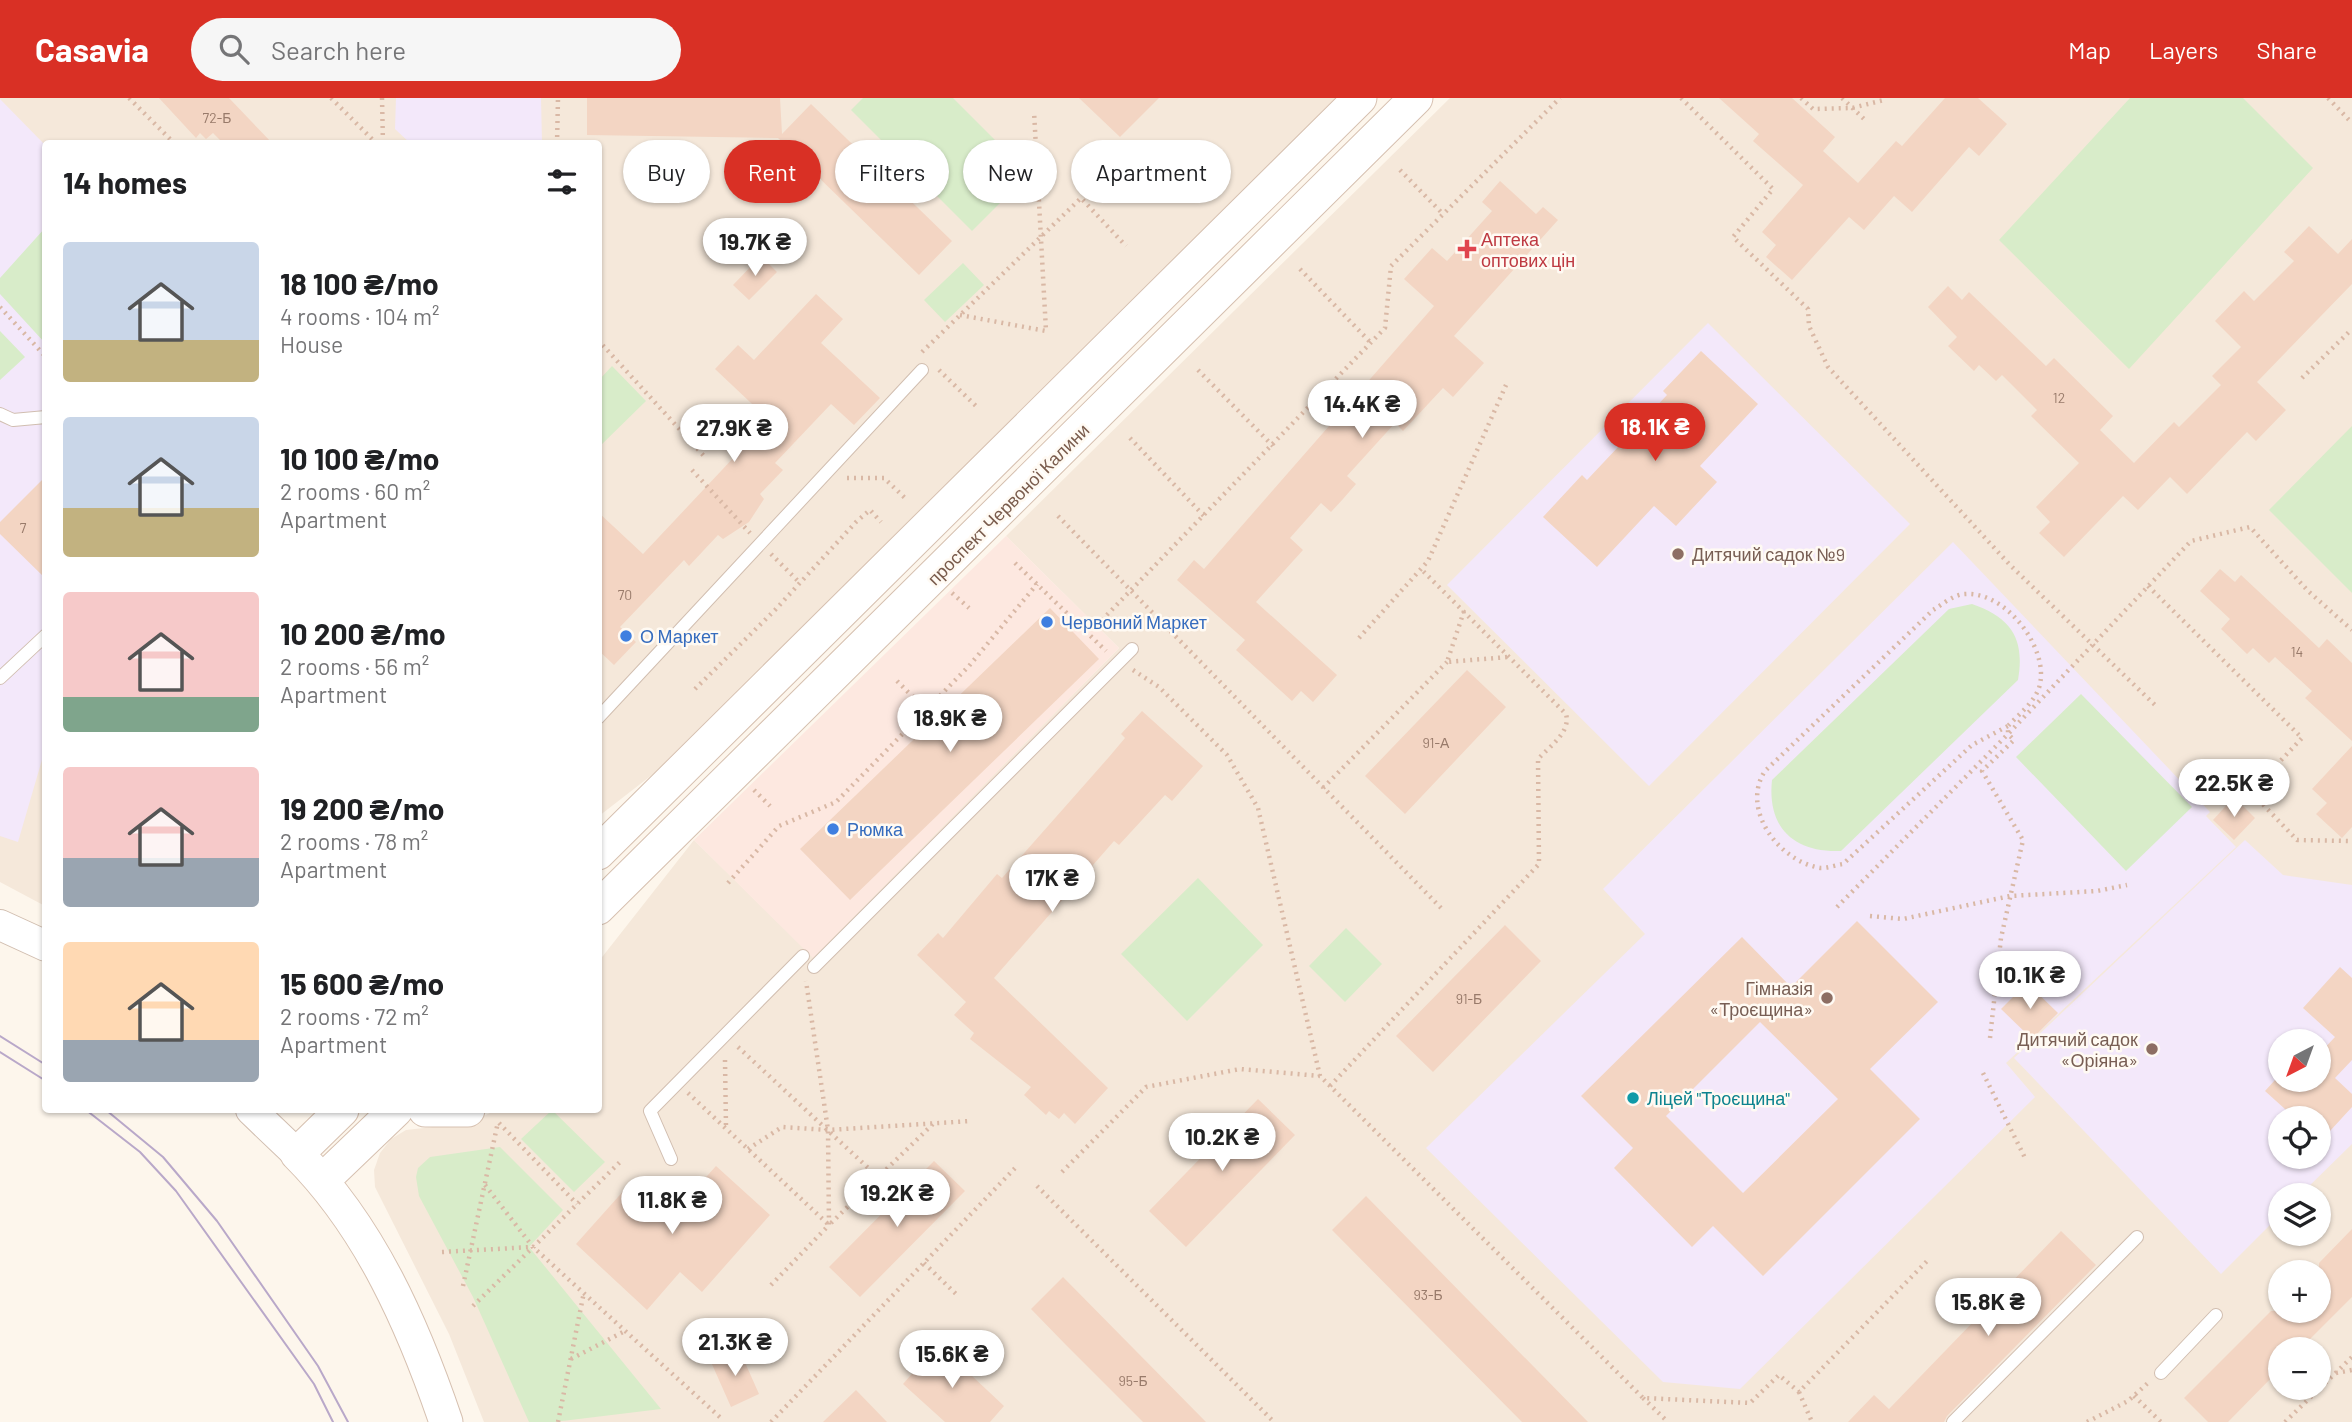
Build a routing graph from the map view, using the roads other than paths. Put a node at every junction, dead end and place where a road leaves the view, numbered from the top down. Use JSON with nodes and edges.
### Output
{"nodes":[{"id":1,"x":1360,"y":98,"type":"edge"},
{"id":2,"x":1416,"y":98,"type":"edge"},
{"id":3,"x":922,"y":370,"type":"dead end"},
{"id":4,"x":0,"y":414,"type":"edge"},
{"id":5,"x":42,"y":417,"type":"edge"},
{"id":6,"x":42,"y":639,"type":"edge"},
{"id":7,"x":1132,"y":649,"type":"dead end"},
{"id":8,"x":0,"y":678,"type":"edge"},
{"id":9,"x":602,"y":714,"type":"edge"},
{"id":10,"x":602,"y":849,"type":"edge"},
{"id":11,"x":602,"y":904,"type":"edge"},
{"id":12,"x":0,"y":925,"type":"edge"},
{"id":13,"x":42,"y":944,"type":"edge"},
{"id":14,"x":803,"y":956,"type":"road end"},
{"id":15,"x":814,"y":967,"type":"dead end"},
{"id":16,"x":254,"y":1113,"type":"edge"},
{"id":17,"x":339,"y":1113,"type":"edge"},
{"id":18,"x":393,"y":1113,"type":"edge"},
{"id":19,"x":297,"y":1154,"type":"junction"},
{"id":20,"x":671,"y":1159,"type":"dead end"},
{"id":21,"x":323,"y":1180,"type":"junction"},
{"id":22,"x":2137,"y":1237,"type":"dead end"},
{"id":23,"x":2216,"y":1315,"type":"dead end"},
{"id":24,"x":2161,"y":1373,"type":"road end"},
{"id":25,"x":446,"y":1422,"type":"edge"},
{"id":26,"x":1954,"y":1422,"type":"edge"}],
"edges":[{"from":1,"to":10,"type":"main road"},
{"from":2,"to":11,"type":"main road","name":"проспект Червоної Калини"},
{"from":3,"to":9,"type":"lane"},
{"from":4,"to":5,"type":"lane"},
{"from":6,"to":8,"type":"lane"},
{"from":7,"to":15,"type":"lane"},
{"from":12,"to":13,"type":"street"},
{"from":14,"to":20,"type":"lane"},
{"from":16,"to":19,"type":"street"},
{"from":17,"to":19,"type":"main road"},
{"from":18,"to":21,"type":"main road"},
{"from":19,"to":21,"type":"main road"},
{"from":21,"to":25,"type":"main road"},
{"from":22,"to":26,"type":"lane"},
{"from":23,"to":24,"type":"lane"}]}
